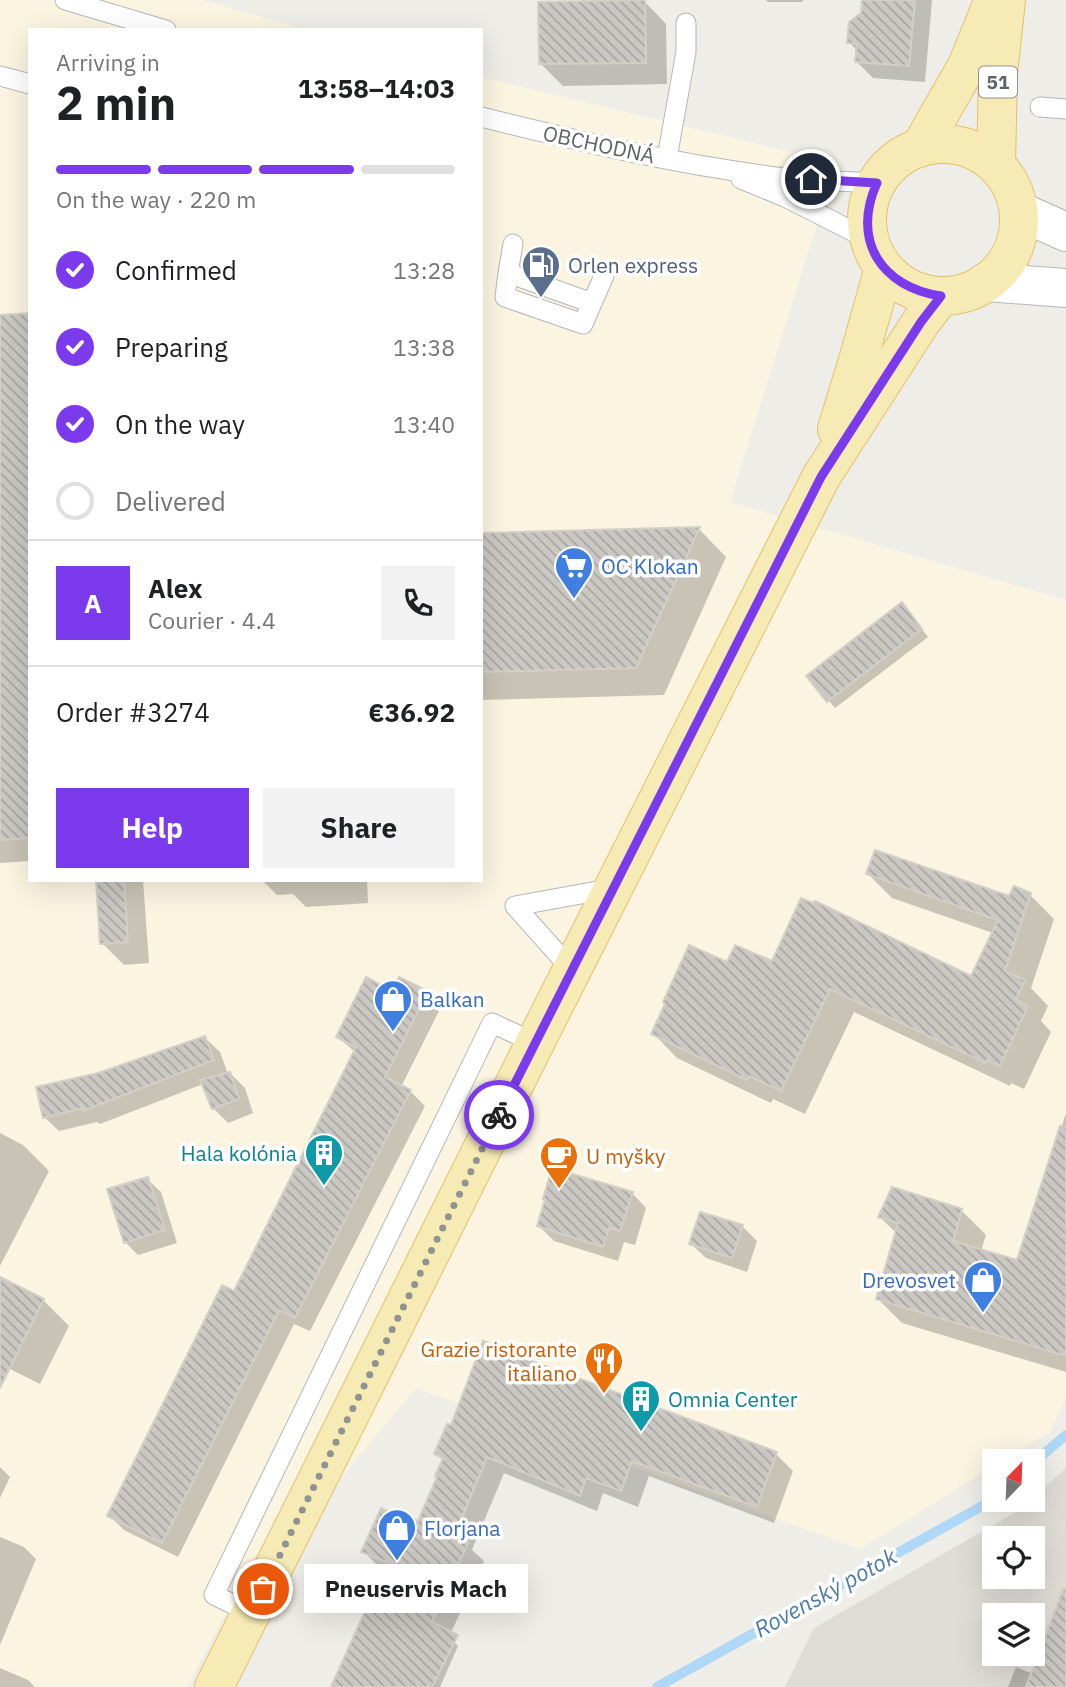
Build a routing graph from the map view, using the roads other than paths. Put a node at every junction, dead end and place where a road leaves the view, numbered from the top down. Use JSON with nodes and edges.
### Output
{"nodes":[{"id":1,"x":65,"y":0,"type":"edge"},
{"id":2,"x":994,"y":0,"type":"edge"},
{"id":3,"x":1006,"y":0,"type":"edge"},
{"id":4,"x":686,"y":23,"type":"dead end"},
{"id":5,"x":159,"y":28,"type":"edge"},
{"id":6,"x":0,"y":76,"type":"edge"},
{"id":7,"x":28,"y":83,"type":"edge"},
{"id":8,"x":1040,"y":107,"type":"dead end"},
{"id":9,"x":1066,"y":109,"type":"edge"},
{"id":10,"x":483,"y":118,"type":"edge"},
{"id":11,"x":920,"y":148,"type":"junction"},
{"id":12,"x":667,"y":158,"type":"junction"},
{"id":13,"x":996,"y":165,"type":"junction"},
{"id":14,"x":717,"y":169,"type":"junction"},
{"id":15,"x":877,"y":183,"type":"junction"},
{"id":16,"x":1019,"y":211,"type":"junction"},
{"id":17,"x":1066,"y":232,"type":"edge"},
{"id":18,"x":513,"y":244,"type":"dead end"},
{"id":19,"x":877,"y":254,"type":"junction"},
{"id":20,"x":604,"y":276,"type":"dead end"},
{"id":21,"x":986,"y":282,"type":"junction"},
{"id":22,"x":1066,"y":288,"type":"edge"},
{"id":23,"x":941,"y":296,"type":"junction"},
{"id":24,"x":821,"y":477,"type":"junction"},
{"id":25,"x":615,"y":888,"type":"junction"},
{"id":26,"x":572,"y":970,"type":"junction"},
{"id":27,"x":535,"y":1043,"type":"junction"},
{"id":28,"x":251,"y":1613,"type":"junction"},
{"id":29,"x":214,"y":1687,"type":"edge"}],
"edges":[{"from":1,"to":5,"type":"lane"},
{"from":2,"to":11,"type":"main road","number":"51"},
{"from":3,"to":13,"type":"main road","number":"51"},
{"from":4,"to":12,"type":"lane"},
{"from":6,"to":7,"type":"lane"},
{"from":8,"to":9,"type":"lane"},
{"from":10,"to":12,"type":"lane","name":"OBCHODNÁ"},
{"from":11,"to":13,"type":"main road","number":"51"},
{"from":11,"to":15,"type":"main road","number":"51"},
{"from":12,"to":14,"type":"lane","name":"OBCHODNÁ"},
{"from":13,"to":16,"type":"main road"},
{"from":14,"to":15,"type":"lane","name":"OBCHODNÁ"},
{"from":14,"to":19,"type":"lane","name":"OBCHODNÁ"},
{"from":15,"to":19,"type":"main road","number":"51"},
{"from":16,"to":17,"type":"main road"},
{"from":16,"to":21,"type":"main road"},
{"from":18,"to":20,"type":"lane"},
{"from":19,"to":23,"type":"main road"},
{"from":19,"to":24,"type":"main road","number":"51"},
{"from":21,"to":22,"type":"main road"},
{"from":21,"to":23,"type":"main road"},
{"from":23,"to":24,"type":"main road","number":"51"},
{"from":24,"to":25,"type":"main road","number":"51"},
{"from":25,"to":26,"type":"main road","number":"51"},
{"from":25,"to":26,"type":"lane"},
{"from":26,"to":27,"type":"main road","number":"51"},
{"from":27,"to":28,"type":"main road","number":"51"},
{"from":27,"to":28,"type":"lane"},
{"from":28,"to":29,"type":"main road","number":"51"}]}
